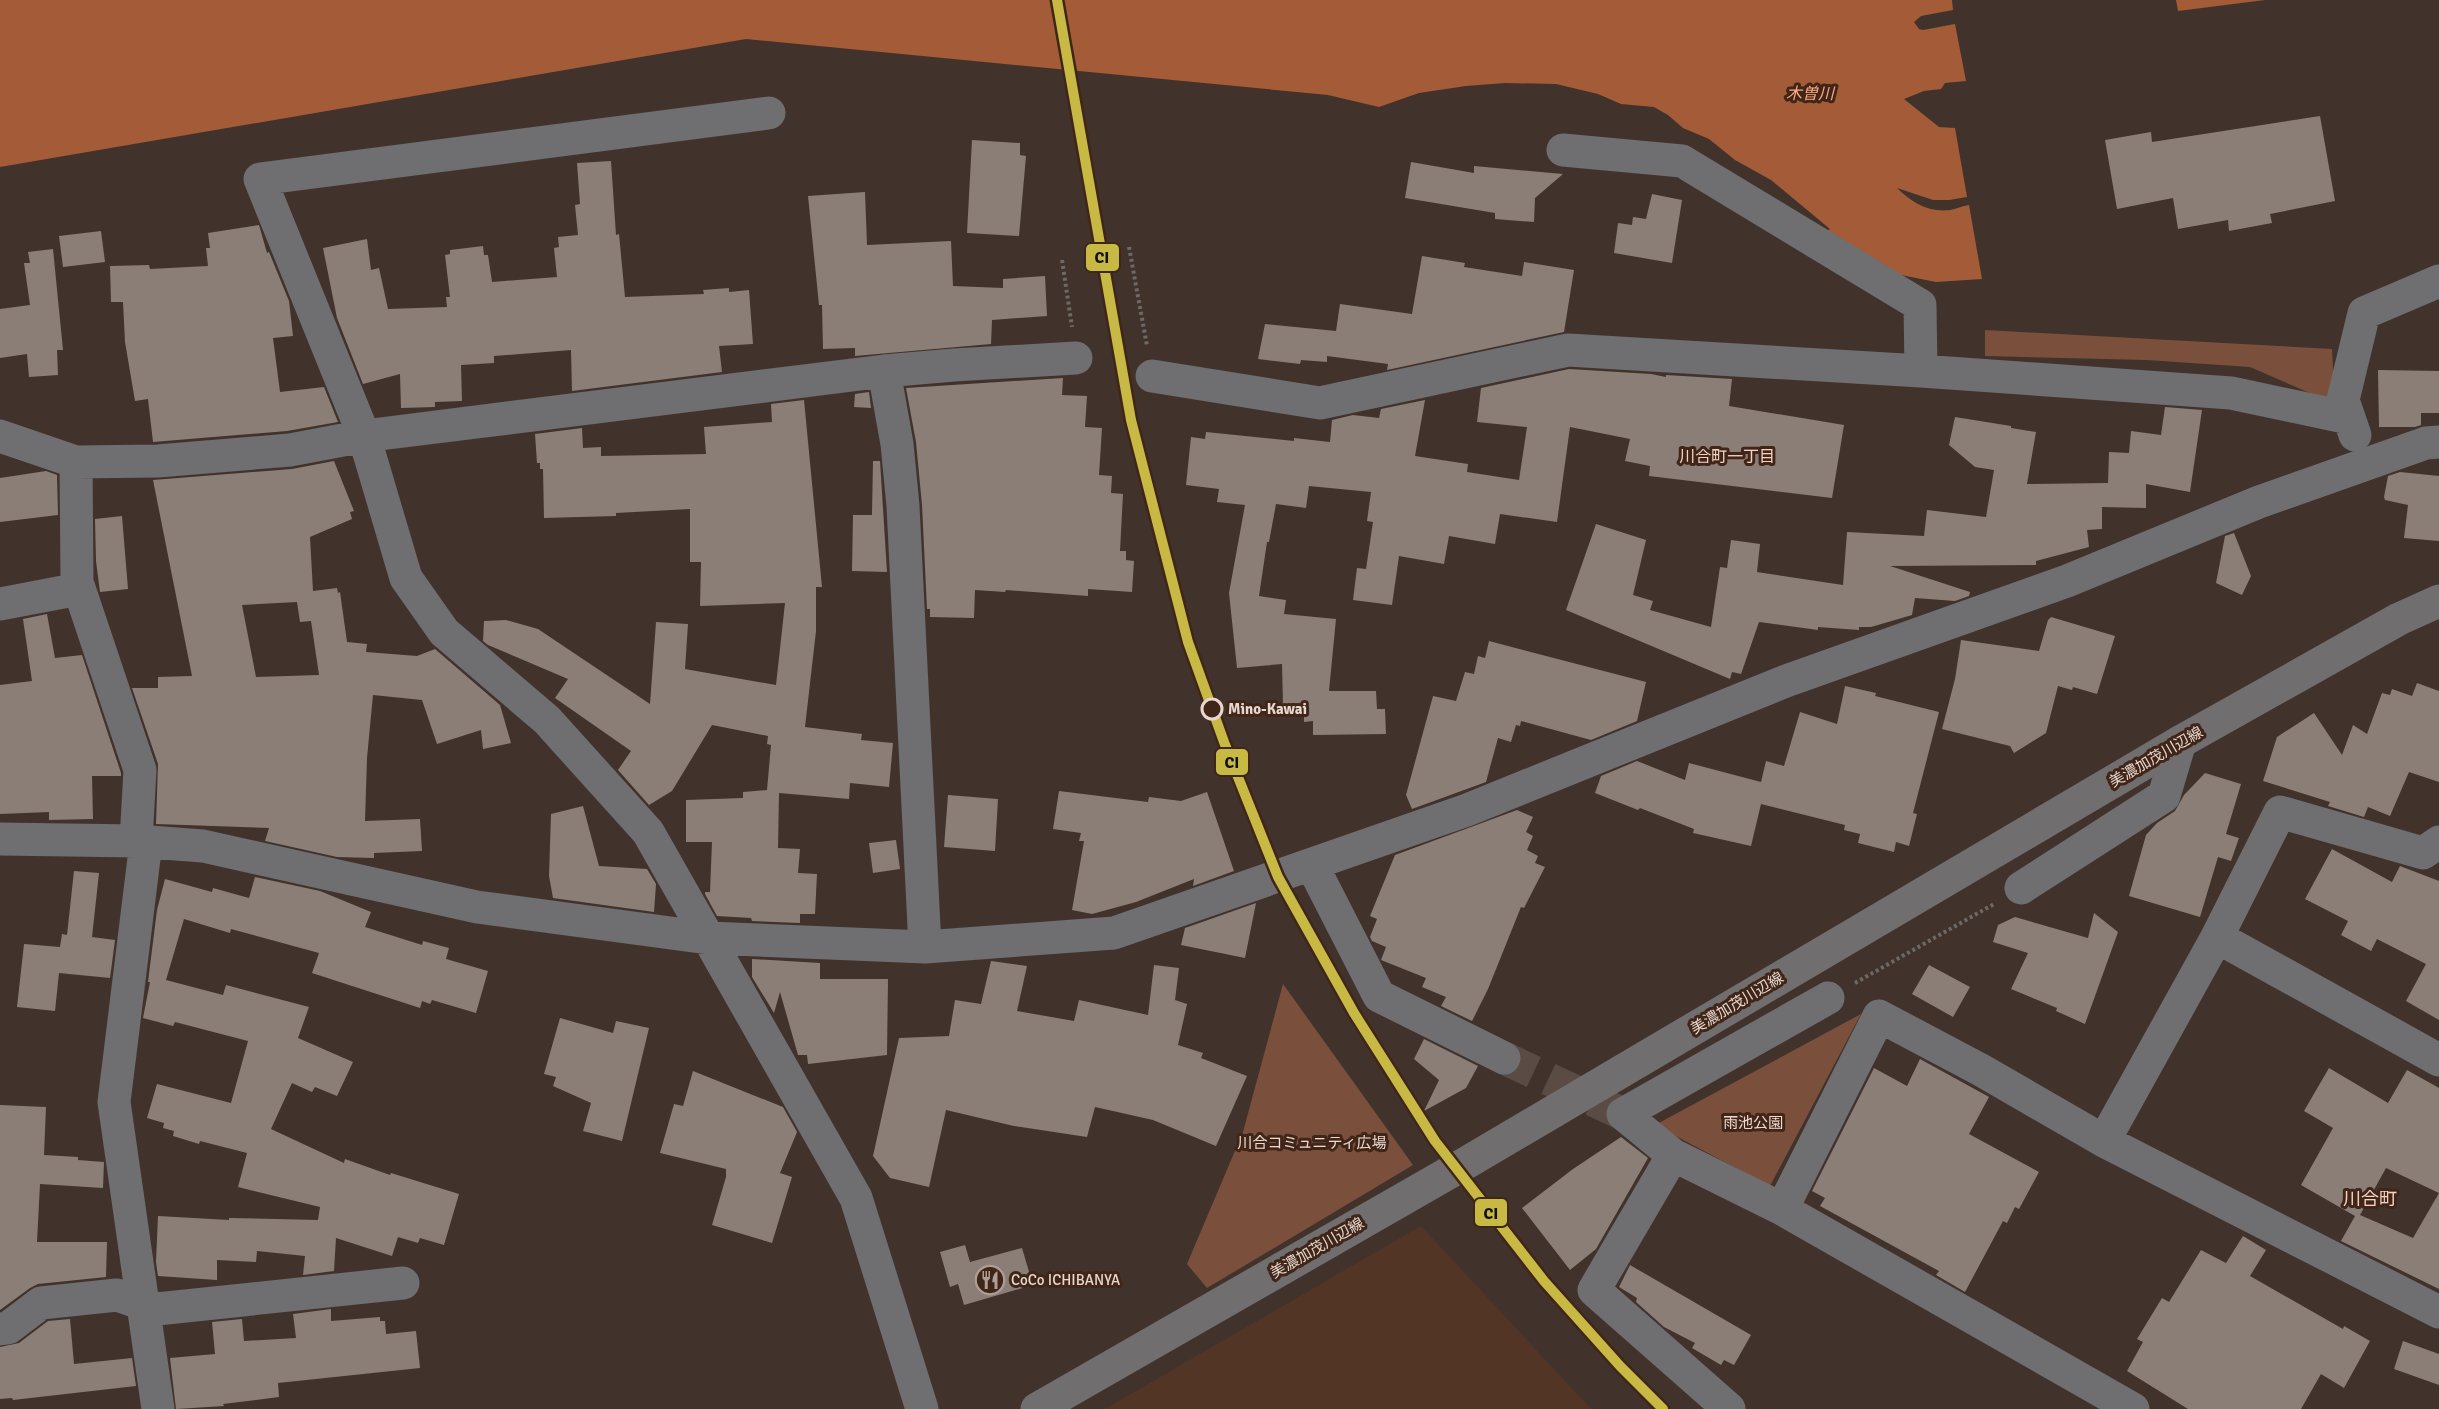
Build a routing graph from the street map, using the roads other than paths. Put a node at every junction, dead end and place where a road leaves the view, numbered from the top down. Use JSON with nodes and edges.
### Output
{"nodes":[{"id":1,"x":769,"y":113,"type":"dead end"},
{"id":2,"x":1563,"y":150,"type":"dead end"},
{"id":3,"x":2439,"y":281,"type":"edge"},
{"id":4,"x":1076,"y":358,"type":"road end"},
{"id":5,"x":884,"y":371,"type":"junction"},
{"id":6,"x":1921,"y":371,"type":"junction"},
{"id":7,"x":1152,"y":376,"type":"road end"},
{"id":8,"x":2349,"y":418,"type":"junction"},
{"id":9,"x":0,"y":436,"type":"edge"},
{"id":10,"x":364,"y":436,"type":"junction"},
{"id":11,"x":2439,"y":442,"type":"edge"},
{"id":12,"x":76,"y":462,"type":"junction"},
{"id":13,"x":2364,"y":464,"type":"junction"},
{"id":14,"x":79,"y":589,"type":"junction"},
{"id":15,"x":2439,"y":601,"type":"edge"},
{"id":16,"x":0,"y":604,"type":"edge"},
{"id":17,"x":2180,"y":742,"type":"junction"},
{"id":18,"x":0,"y":839,"type":"edge"},
{"id":19,"x":141,"y":841,"type":"junction"},
{"id":20,"x":2439,"y":842,"type":"edge"},
{"id":21,"x":1312,"y":865,"type":"junction"},
{"id":22,"x":2020,"y":888,"type":"road end"},
{"id":23,"x":2217,"y":937,"type":"junction"},
{"id":24,"x":708,"y":938,"type":"junction"},
{"id":25,"x":925,"y":947,"type":"junction"},
{"id":26,"x":1828,"y":998,"type":"road end"},
{"id":27,"x":1504,"y":1058,"type":"tunnel mouth"},
{"id":28,"x":2439,"y":1060,"type":"edge"},
{"id":29,"x":2104,"y":1141,"type":"junction"},
{"id":30,"x":1673,"y":1155,"type":"junction"},
{"id":31,"x":1782,"y":1209,"type":"junction"},
{"id":32,"x":403,"y":1282,"type":"dead end"},
{"id":33,"x":144,"y":1305,"type":"junction"},
{"id":34,"x":2439,"y":1312,"type":"edge"},
{"id":35,"x":0,"y":1329,"type":"edge"},
{"id":36,"x":158,"y":1409,"type":"edge"},
{"id":37,"x":922,"y":1409,"type":"edge"},
{"id":38,"x":1037,"y":1409,"type":"edge"},
{"id":39,"x":1729,"y":1409,"type":"edge"},
{"id":40,"x":2133,"y":1409,"type":"edge"}],
"edges":[{"from":1,"to":10,"type":"street"},
{"from":2,"to":6,"type":"street"},
{"from":3,"to":8,"type":"street"},
{"from":4,"to":5,"type":"street"},
{"from":5,"to":10,"type":"street"},
{"from":5,"to":25,"type":"street"},
{"from":6,"to":7,"type":"street"},
{"from":6,"to":8,"type":"street"},
{"from":8,"to":13,"type":"street"},
{"from":9,"to":12,"type":"street"},
{"from":10,"to":12,"type":"street"},
{"from":10,"to":24,"type":"street"},
{"from":11,"to":13,"type":"street"},
{"from":12,"to":14,"type":"street"},
{"from":13,"to":21,"type":"street"},
{"from":14,"to":16,"type":"street"},
{"from":14,"to":19,"type":"street"},
{"from":15,"to":17,"type":"main road","name":"美濃加茂川辺線"},
{"from":17,"to":22,"type":"street"},
{"from":17,"to":38,"type":"main road","name":"美濃加茂川辺線"},
{"from":18,"to":19,"type":"street"},
{"from":19,"to":24,"type":"street"},
{"from":19,"to":33,"type":"street"},
{"from":20,"to":23,"type":"street"},
{"from":21,"to":25,"type":"street"},
{"from":21,"to":27,"type":"street"},
{"from":23,"to":28,"type":"street"},
{"from":23,"to":29,"type":"street"},
{"from":24,"to":25,"type":"street"},
{"from":24,"to":37,"type":"street"},
{"from":26,"to":30,"type":"street"},
{"from":29,"to":31,"type":"street"},
{"from":29,"to":34,"type":"street"},
{"from":30,"to":31,"type":"street"},
{"from":30,"to":39,"type":"street"},
{"from":31,"to":40,"type":"street"},
{"from":32,"to":33,"type":"street"},
{"from":33,"to":35,"type":"street"},
{"from":33,"to":36,"type":"street"}]}
